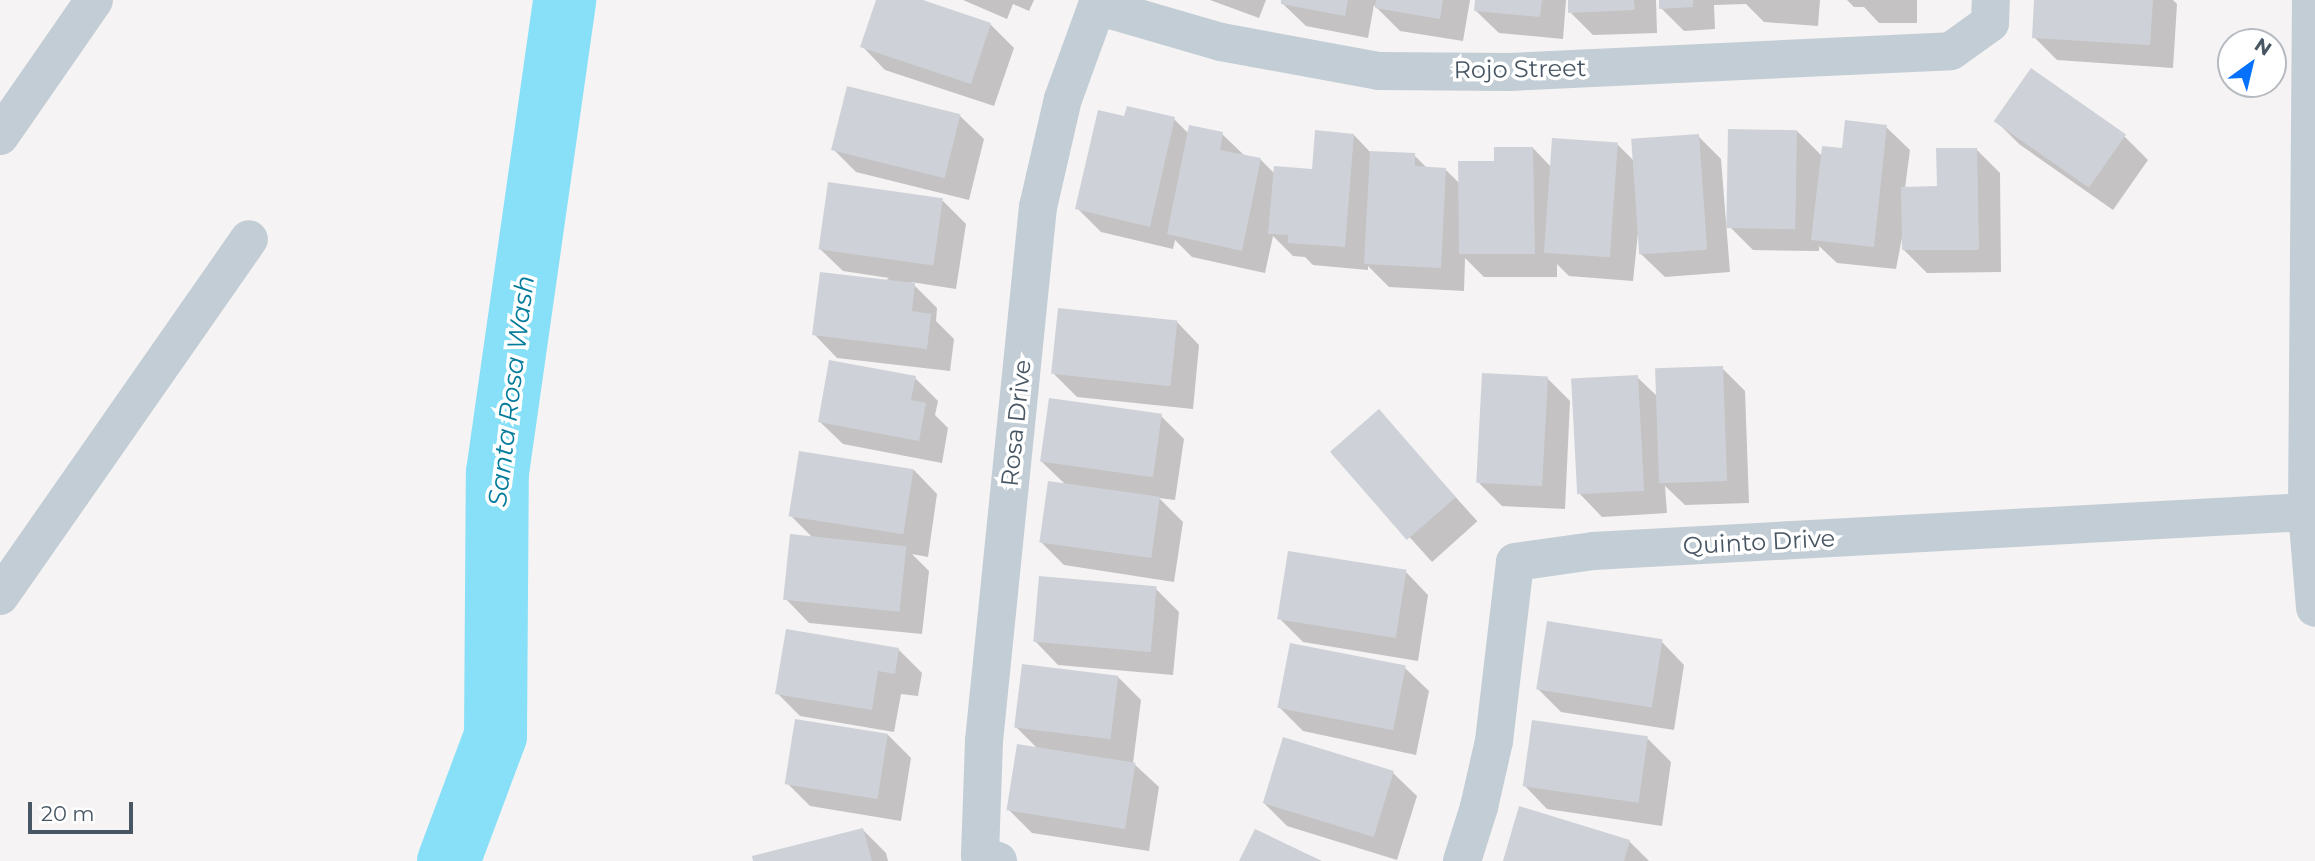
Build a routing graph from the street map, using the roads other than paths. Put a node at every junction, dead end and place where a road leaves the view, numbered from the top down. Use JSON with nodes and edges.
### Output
{"nodes":[{"id":1,"x":94,"y":0,"type":"edge"},
{"id":2,"x":1991,"y":0,"type":"edge"},
{"id":3,"x":1098,"y":3,"type":"edge"},
{"id":4,"x":2313,"y":8,"type":"edge"},
{"id":5,"x":0,"y":136,"type":"edge"},
{"id":6,"x":249,"y":239,"type":"dead end"},
{"id":7,"x":2307,"y":512,"type":"junction"},
{"id":8,"x":0,"y":596,"type":"edge"},
{"id":9,"x":2315,"y":608,"type":"edge"},
{"id":10,"x":989,"y":858,"type":"edge"},
{"id":11,"x":1462,"y":861,"type":"edge"}],
"edges":[{"from":1,"to":5,"type":"street"},
{"from":2,"to":3,"type":"street","name":"Rojo Street"},
{"from":3,"to":10,"type":"street","name":"Rosa Drive"},
{"from":4,"to":7,"type":"street"},
{"from":6,"to":8,"type":"street"},
{"from":7,"to":9,"type":"street"},
{"from":7,"to":11,"type":"street","name":"Quinto Drive"}]}
